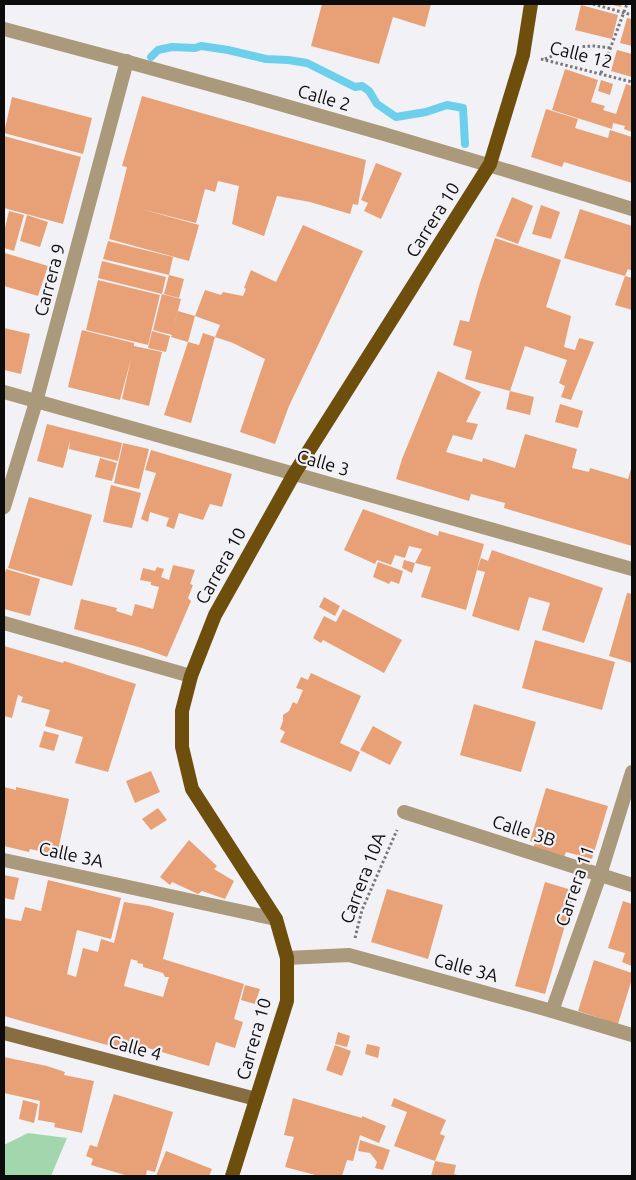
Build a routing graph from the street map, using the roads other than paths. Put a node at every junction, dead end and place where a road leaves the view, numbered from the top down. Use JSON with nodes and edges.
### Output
{"nodes":[{"id":1,"x":531,"y":4,"type":"edge"},
{"id":2,"x":4,"y":29,"type":"edge"},
{"id":3,"x":127,"y":61,"type":"junction"},
{"id":4,"x":490,"y":164,"type":"junction"},
{"id":5,"x":632,"y":209,"type":"edge"},
{"id":6,"x":4,"y":392,"type":"edge"},
{"id":7,"x":36,"y":402,"type":"junction"},
{"id":8,"x":294,"y":474,"type":"junction"},
{"id":9,"x":4,"y":507,"type":"edge"},
{"id":10,"x":632,"y":569,"type":"edge"},
{"id":11,"x":4,"y":623,"type":"edge"},
{"id":12,"x":191,"y":676,"type":"junction"},
{"id":13,"x":632,"y":772,"type":"edge"},
{"id":14,"x":404,"y":812,"type":"road end"},
{"id":15,"x":4,"y":860,"type":"edge"},
{"id":16,"x":600,"y":875,"type":"junction"},
{"id":17,"x":632,"y":885,"type":"edge"},
{"id":18,"x":276,"y":919,"type":"junction"},
{"id":19,"x":287,"y":958,"type":"junction"},
{"id":20,"x":552,"y":1011,"type":"junction"},
{"id":21,"x":4,"y":1033,"type":"edge"},
{"id":22,"x":632,"y":1035,"type":"edge"},
{"id":23,"x":256,"y":1099,"type":"junction"},
{"id":24,"x":232,"y":1176,"type":"edge"}],
"edges":[{"from":1,"to":4,"type":"main road","name":"Carrera 10"},
{"from":2,"to":3,"type":"street","name":"Calle 2"},
{"from":3,"to":4,"type":"street","name":"Calle 2"},
{"from":3,"to":7,"type":"street","name":"Carrera 9"},
{"from":4,"to":5,"type":"street","name":"Calle 2"},
{"from":4,"to":8,"type":"main road","name":"Carrera 10"},
{"from":6,"to":7,"type":"street","name":"Calle 3"},
{"from":7,"to":8,"type":"street","name":"Calle 3"},
{"from":7,"to":9,"type":"street","name":"Carrera 9"},
{"from":8,"to":10,"type":"street","name":"Calle 3"},
{"from":8,"to":12,"type":"main road","name":"Carrera 10"},
{"from":11,"to":12,"type":"street"},
{"from":12,"to":18,"type":"main road","name":"Carrera 10"},
{"from":13,"to":16,"type":"street","name":"Carrera 11"},
{"from":14,"to":16,"type":"street","name":"Calle 3B"},
{"from":15,"to":18,"type":"street","name":"Calle 3A"},
{"from":16,"to":17,"type":"street","name":"Calle 3B"},
{"from":16,"to":20,"type":"street","name":"Carrera 11"},
{"from":18,"to":19,"type":"main road","name":"Carrera 10"},
{"from":19,"to":20,"type":"street","name":"Calle 3A"},
{"from":19,"to":23,"type":"main road","name":"Carrera 10"},
{"from":20,"to":22,"type":"street","name":"Calle 3A"},
{"from":21,"to":23,"type":"main road","name":"Calle 4"},
{"from":23,"to":24,"type":"main road","name":"Carrera 10"}]}
